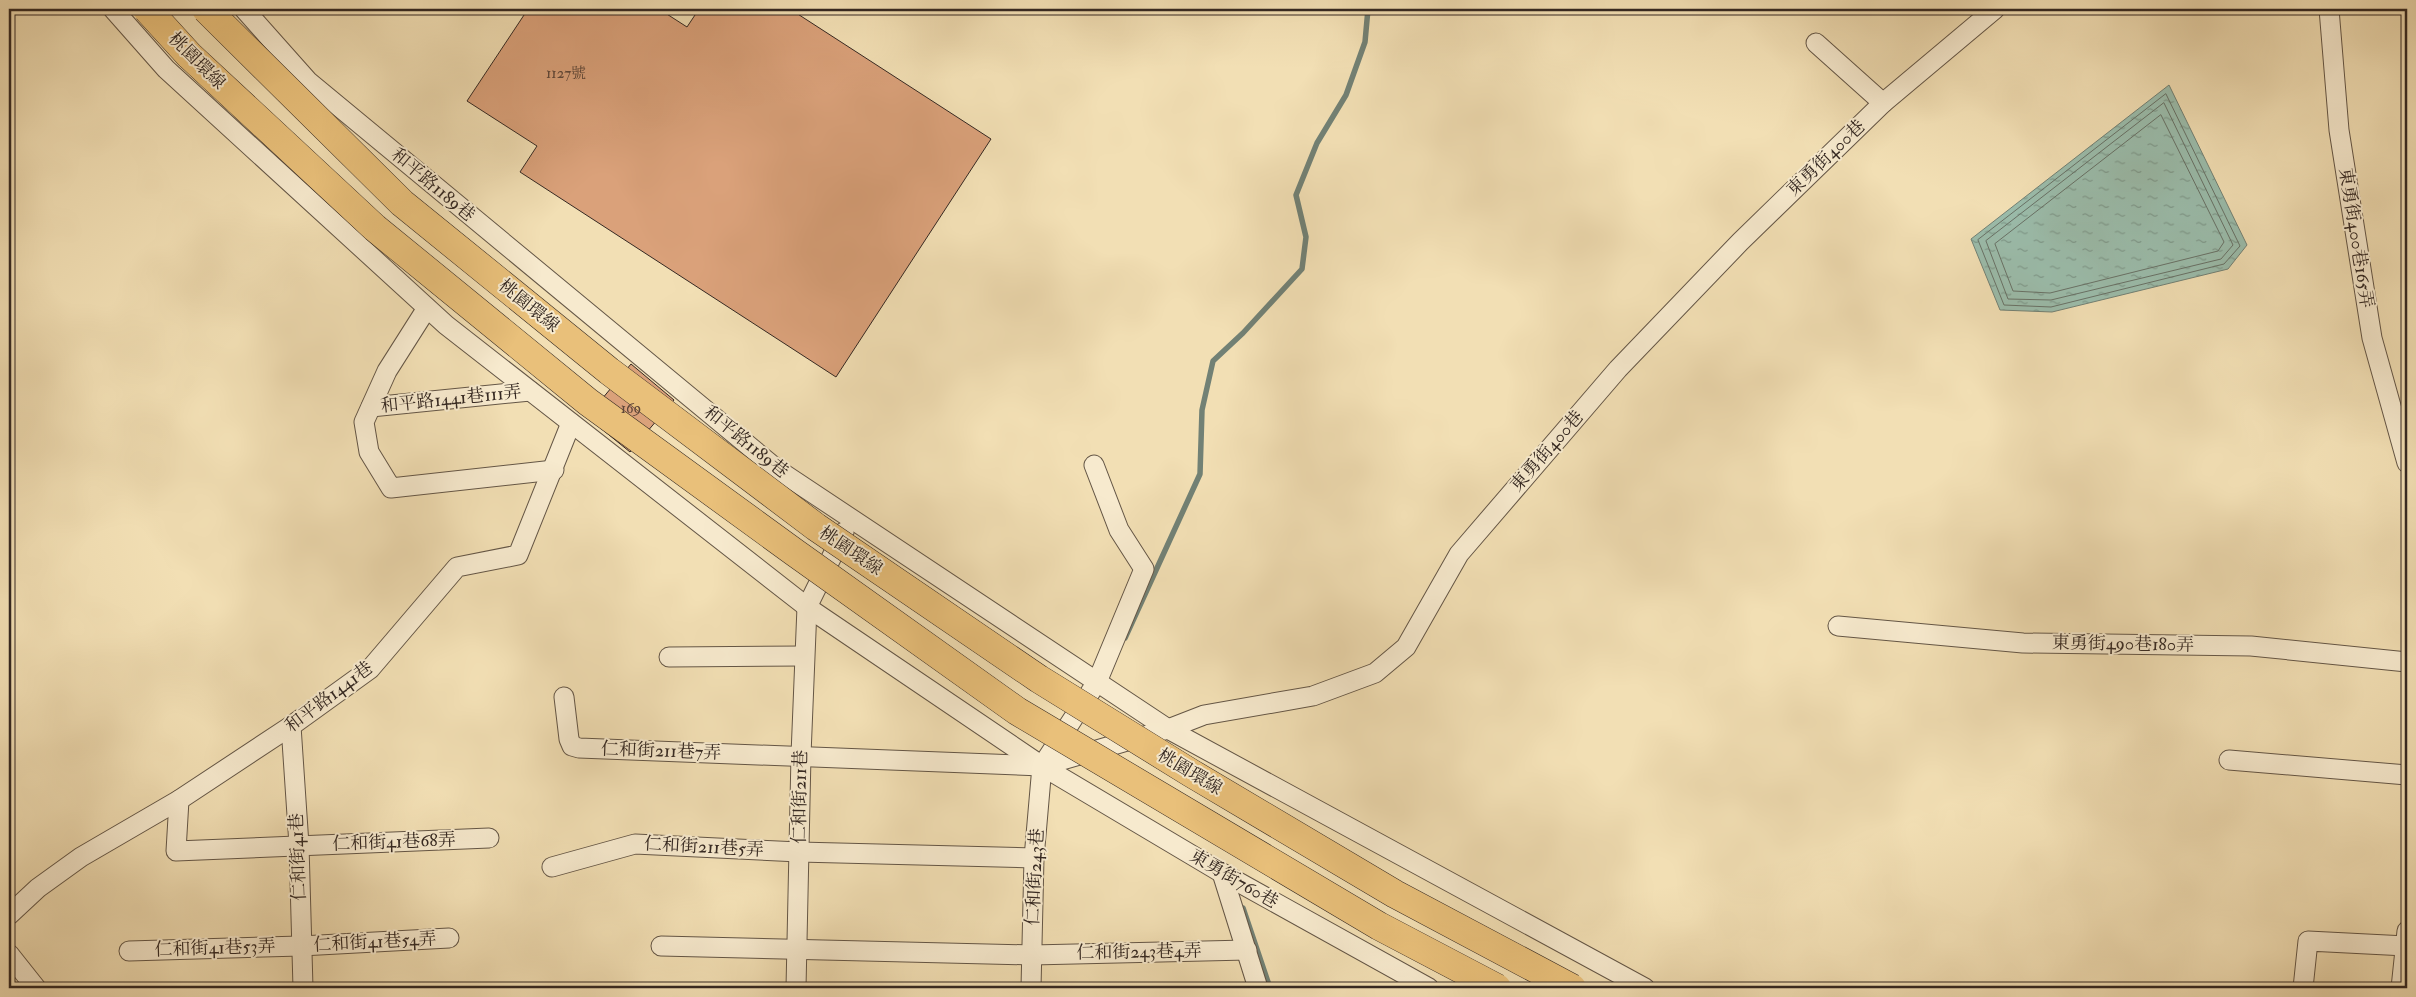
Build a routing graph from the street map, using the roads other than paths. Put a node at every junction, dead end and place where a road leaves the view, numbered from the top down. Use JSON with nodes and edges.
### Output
{"nodes":[{"id":1,"x":113,"y":9,"type":"edge"},
{"id":2,"x":147,"y":9,"type":"edge"},
{"id":3,"x":206,"y":9,"type":"edge"},
{"id":4,"x":244,"y":9,"type":"edge"},
{"id":5,"x":1995,"y":9,"type":"edge"},
{"id":6,"x":2329,"y":9,"type":"edge"},
{"id":7,"x":1816,"y":42,"type":"dead end"},
{"id":8,"x":1883,"y":103,"type":"junction"},
{"id":9,"x":427,"y":308,"type":"junction"},
{"id":10,"x":530,"y":391,"type":"junction"},
{"id":11,"x":371,"y":407,"type":"junction"},
{"id":12,"x":571,"y":423,"type":"junction"},
{"id":13,"x":2407,"y":463,"type":"edge"},
{"id":14,"x":1094,"y":465,"type":"dead end"},
{"id":15,"x":554,"y":470,"type":"junction"},
{"id":16,"x":851,"y":518,"type":"junction"},
{"id":17,"x":806,"y":607,"type":"junction"},
{"id":18,"x":1838,"y":626,"type":"dead end"},
{"id":19,"x":804,"y":656,"type":"junction"},
{"id":20,"x":669,"y":657,"type":"dead end"},
{"id":21,"x":2403,"y":659,"type":"edge"},
{"id":22,"x":1097,"y":682,"type":"junction"},
{"id":23,"x":564,"y":697,"type":"dead end"},
{"id":24,"x":291,"y":726,"type":"junction"},
{"id":25,"x":1168,"y":729,"type":"junction"},
{"id":26,"x":801,"y":755,"type":"junction"},
{"id":27,"x":2229,"y":760,"type":"dead end"},
{"id":28,"x":1042,"y":766,"type":"junction"},
{"id":29,"x":2407,"y":775,"type":"edge"},
{"id":30,"x":179,"y":800,"type":"junction"},
{"id":31,"x":488,"y":838,"type":"dead end"},
{"id":32,"x":298,"y":845,"type":"junction"},
{"id":33,"x":799,"y":852,"type":"junction"},
{"id":34,"x":1034,"y":858,"type":"junction"},
{"id":35,"x":552,"y":867,"type":"dead end"},
{"id":36,"x":1222,"y":873,"type":"junction"},
{"id":37,"x":9,"y":915,"type":"edge"},
{"id":38,"x":449,"y":938,"type":"dead end"},
{"id":39,"x":2406,"y":938,"type":"edge"},
{"id":40,"x":301,"y":946,"type":"junction"},
{"id":41,"x":661,"y":946,"type":"dead end"},
{"id":42,"x":797,"y":949,"type":"junction"},
{"id":43,"x":1246,"y":950,"type":"junction"},
{"id":44,"x":129,"y":951,"type":"dead end"},
{"id":45,"x":9,"y":954,"type":"edge"},
{"id":46,"x":1032,"y":955,"type":"junction"},
{"id":47,"x":36,"y":988,"type":"edge"},
{"id":48,"x":303,"y":988,"type":"edge"},
{"id":49,"x":796,"y":988,"type":"edge"},
{"id":50,"x":1031,"y":988,"type":"edge"},
{"id":51,"x":1258,"y":988,"type":"edge"},
{"id":52,"x":1429,"y":988,"type":"edge"},
{"id":53,"x":1497,"y":988,"type":"edge"},
{"id":54,"x":1572,"y":988,"type":"edge"},
{"id":55,"x":1645,"y":988,"type":"edge"},
{"id":56,"x":2303,"y":988,"type":"edge"},
{"id":57,"x":2401,"y":988,"type":"edge"}],
"edges":[{"from":1,"to":9,"type":"street"},
{"from":2,"to":53,"type":"highway","name":"桃園環線","bridge":true},
{"from":3,"to":54,"type":"highway","name":"桃園環線","bridge":true},
{"from":4,"to":16,"type":"street","name":"和平路1189巷"},
{"from":5,"to":8,"type":"street","name":"東勇街400巷"},
{"from":6,"to":13,"type":"street","name":"東勇街400巷165弄"},
{"from":7,"to":8,"type":"street"},
{"from":8,"to":25,"type":"street","name":"東勇街400巷"},
{"from":9,"to":10,"type":"street"},
{"from":9,"to":11,"type":"street"},
{"from":10,"to":11,"type":"street","name":"和平路1441巷111弄"},
{"from":10,"to":12,"type":"street"},
{"from":11,"to":15,"type":"street"},
{"from":12,"to":15,"type":"street","name":"和平路1441巷"},
{"from":12,"to":17,"type":"street"},
{"from":14,"to":22,"type":"street"},
{"from":15,"to":24,"type":"street","name":"和平路1441巷"},
{"from":16,"to":17,"type":"street"},
{"from":16,"to":22,"type":"street","name":"和平路1189巷"},
{"from":17,"to":19,"type":"street","name":"仁和街211巷"},
{"from":17,"to":28,"type":"street"},
{"from":18,"to":21,"type":"street","name":"東勇街490巷180弄"},
{"from":19,"to":20,"type":"street"},
{"from":19,"to":26,"type":"street","name":"仁和街211巷"},
{"from":22,"to":25,"type":"street","name":"和平路1189巷"},
{"from":22,"to":28,"type":"street"},
{"from":23,"to":26,"type":"street","name":"仁和街211巷7弄"},
{"from":24,"to":30,"type":"street","name":"和平路1441巷"},
{"from":24,"to":32,"type":"street","name":"仁和街41巷"},
{"from":25,"to":28,"type":"street","name":"東勇街400巷"},
{"from":25,"to":55,"type":"street","name":"和平路1189巷"},
{"from":26,"to":28,"type":"street","name":"仁和街211巷7弄"},
{"from":26,"to":33,"type":"street","name":"仁和街211巷"},
{"from":27,"to":29,"type":"street"},
{"from":28,"to":34,"type":"street","name":"仁和街243巷"},
{"from":28,"to":36,"type":"street","name":"東勇街760巷"},
{"from":30,"to":32,"type":"street","name":"仁和街41巷68弄"},
{"from":30,"to":37,"type":"street","name":"和平路1441巷"},
{"from":31,"to":32,"type":"street","name":"仁和街41巷68弄"},
{"from":32,"to":40,"type":"street","name":"仁和街41巷"},
{"from":33,"to":34,"type":"street","name":"仁和街211巷5弄"},
{"from":33,"to":35,"type":"street","name":"仁和街211巷5弄"},
{"from":33,"to":42,"type":"street","name":"仁和街211巷"},
{"from":34,"to":46,"type":"street","name":"仁和街243巷"},
{"from":36,"to":43,"type":"street"},
{"from":36,"to":52,"type":"street","name":"東勇街760巷"},
{"from":38,"to":40,"type":"street","name":"仁和街41巷54弄"},
{"from":39,"to":56,"type":"street"},
{"from":39,"to":57,"type":"street"},
{"from":40,"to":44,"type":"street","name":"仁和街41巷53弄"},
{"from":40,"to":48,"type":"street","name":"仁和街41巷"},
{"from":41,"to":42,"type":"street","name":"仁和街243巷4弄"},
{"from":42,"to":46,"type":"street","name":"仁和街243巷4弄"},
{"from":42,"to":49,"type":"street","name":"仁和街211巷"},
{"from":43,"to":46,"type":"street","name":"仁和街243巷4弄"},
{"from":43,"to":51,"type":"street"},
{"from":45,"to":47,"type":"street"},
{"from":46,"to":50,"type":"street","name":"仁和街243巷"}]}
